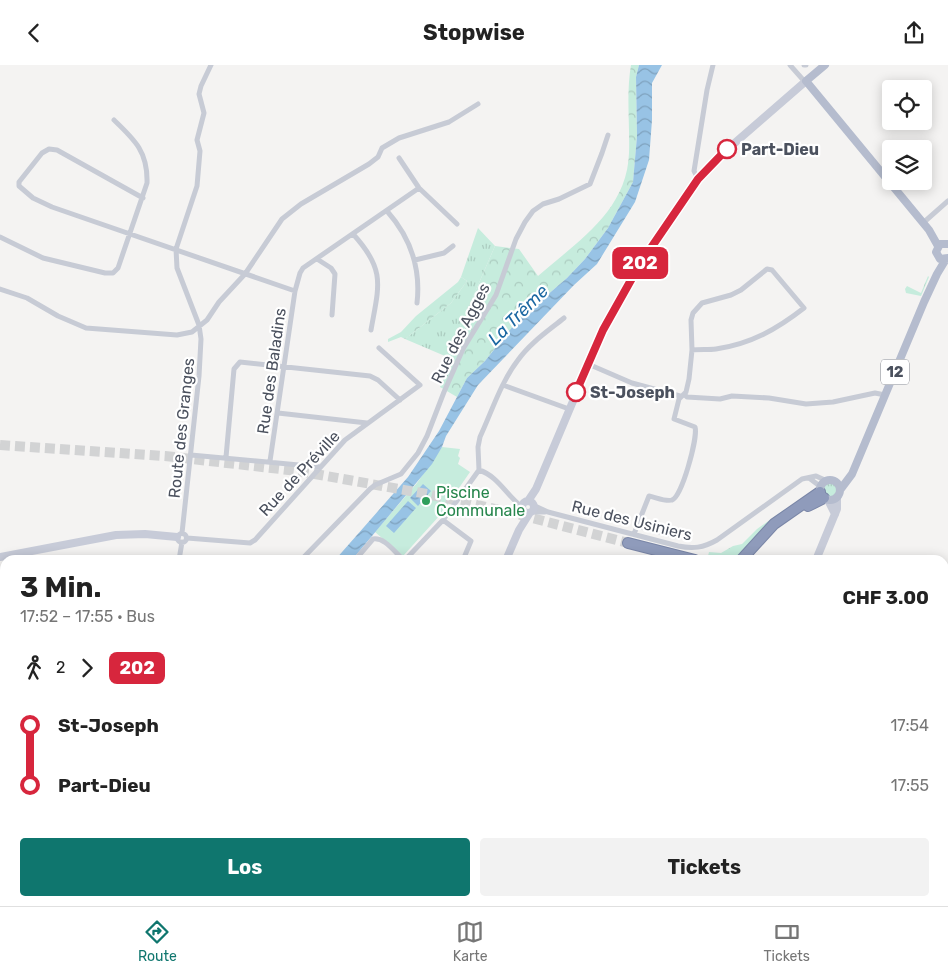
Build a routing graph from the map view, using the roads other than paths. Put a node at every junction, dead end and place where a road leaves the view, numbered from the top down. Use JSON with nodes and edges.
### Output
{"nodes":[{"id":1,"x":211,"y":65,"type":"edge"},
{"id":2,"x":713,"y":65,"type":"edge"},
{"id":3,"x":790,"y":65,"type":"edge"},
{"id":4,"x":825,"y":65,"type":"edge"},
{"id":5,"x":805,"y":82,"type":"junction"},
{"id":6,"x":478,"y":104,"type":"dead end"},
{"id":7,"x":114,"y":120,"type":"dead end"},
{"id":8,"x":608,"y":135,"type":"dead end"},
{"id":9,"x":399,"y":159,"type":"dead end"},
{"id":10,"x":698,"y":179,"type":"junction"},
{"id":11,"x":419,"y":188,"type":"junction"},
{"id":12,"x":143,"y":198,"type":"junction"},
{"id":13,"x":948,"y":201,"type":"edge"},
{"id":14,"x":387,"y":211,"type":"junction"},
{"id":15,"x":923,"y":223,"type":"junction"},
{"id":16,"x":457,"y":224,"type":"dead end"},
{"id":17,"x":130,"y":233,"type":"junction"},
{"id":18,"x":353,"y":234,"type":"junction"},
{"id":19,"x":0,"y":237,"type":"edge"},
{"id":20,"x":943,"y":244,"type":"edge"},
{"id":21,"x":452,"y":246,"type":"dead end"},
{"id":22,"x":176,"y":249,"type":"junction"},
{"id":23,"x":317,"y":259,"type":"junction"},
{"id":24,"x":944,"y":259,"type":"edge"},
{"id":25,"x":415,"y":260,"type":"junction"},
{"id":26,"x":245,"y":274,"type":"junction"},
{"id":27,"x":0,"y":289,"type":"edge"},
{"id":28,"x":295,"y":291,"type":"junction"},
{"id":29,"x":417,"y":303,"type":"dead end"},
{"id":30,"x":332,"y":315,"type":"dead end"},
{"id":31,"x":564,"y":318,"type":"dead end"},
{"id":32,"x":199,"y":325,"type":"junction"},
{"id":33,"x":371,"y":330,"type":"dead end"},
{"id":34,"x":379,"y":349,"type":"dead end"},
{"id":35,"x":692,"y":350,"type":"junction"},
{"id":36,"x":588,"y":364,"type":"junction"},
{"id":37,"x":284,"y":366,"type":"junction"},
{"id":38,"x":503,"y":385,"type":"junction"},
{"id":39,"x":682,"y":395,"type":"junction"},
{"id":40,"x":885,"y":395,"type":"junction"},
{"id":41,"x":400,"y":399,"type":"junction"},
{"id":42,"x":569,"y":409,"type":"junction"},
{"id":43,"x":278,"y":413,"type":"junction"},
{"id":44,"x":367,"y":423,"type":"junction"},
{"id":45,"x":191,"y":455,"type":"junction"},
{"id":46,"x":226,"y":457,"type":"junction"},
{"id":47,"x":270,"y":461,"type":"junction"},
{"id":48,"x":320,"y":467,"type":"junction"},
{"id":49,"x":479,"y":470,"type":"junction"},
{"id":50,"x":837,"y":490,"type":"junction"},
{"id":51,"x":824,"y":492,"type":"junction"},
{"id":52,"x":529,"y":508,"type":"junction"},
{"id":53,"x":835,"y":514,"type":"junction"},
{"id":54,"x":443,"y":520,"type":"junction"},
{"id":55,"x":637,"y":526,"type":"junction"},
{"id":56,"x":679,"y":537,"type":"dead end"},
{"id":57,"x":180,"y":538,"type":"junction"},
{"id":58,"x":631,"y":539,"type":"junction"},
{"id":59,"x":11,"y":555,"type":"edge"},
{"id":60,"x":179,"y":555,"type":"edge"},
{"id":61,"x":306,"y":555,"type":"edge"},
{"id":62,"x":359,"y":555,"type":"edge"},
{"id":63,"x":398,"y":555,"type":"edge"},
{"id":64,"x":409,"y":555,"type":"edge"},
{"id":65,"x":465,"y":555,"type":"edge"},
{"id":66,"x":508,"y":555,"type":"edge"},
{"id":67,"x":679,"y":555,"type":"edge"},
{"id":68,"x":746,"y":555,"type":"edge"},
{"id":69,"x":756,"y":555,"type":"edge"},
{"id":70,"x":818,"y":555,"type":"edge"}],
"edges":[{"from":1,"to":22,"type":"street"},
{"from":2,"to":10,"type":"street"},
{"from":3,"to":5,"type":"street"},
{"from":4,"to":5,"type":"main road"},
{"from":5,"to":10,"type":"main road"},
{"from":5,"to":15,"type":"main road","number":"12"},
{"from":6,"to":26,"type":"street"},
{"from":7,"to":12,"type":"street"},
{"from":8,"to":61,"type":"street","name":"Rue des Agges"},
{"from":9,"to":11,"type":"street"},
{"from":10,"to":36,"type":"main road"},
{"from":11,"to":14,"type":"street"},
{"from":11,"to":16,"type":"street"},
{"from":12,"to":17,"type":"street"},
{"from":12,"to":17,"type":"street","name":"Rue des Baladins"},
{"from":13,"to":15,"type":"street"},
{"from":14,"to":18,"type":"street"},
{"from":14,"to":25,"type":"street"},
{"from":15,"to":20,"type":"main road","number":"12"},
{"from":17,"to":19,"type":"street"},
{"from":17,"to":22,"type":"street","name":"Rue des Baladins"},
{"from":18,"to":23,"type":"street"},
{"from":18,"to":33,"type":"street"},
{"from":20,"to":24,"type":"main road","number":"12"},
{"from":21,"to":25,"type":"street"},
{"from":22,"to":26,"type":"street","name":"Rue des Baladins"},
{"from":22,"to":32,"type":"street","name":"Route des Granges"},
{"from":23,"to":28,"type":"street"},
{"from":23,"to":30,"type":"street"},
{"from":24,"to":40,"type":"main road","number":"12"},
{"from":25,"to":29,"type":"street"},
{"from":26,"to":28,"type":"street","name":"Rue des Baladins"},
{"from":26,"to":32,"type":"street"},
{"from":27,"to":32,"type":"street"},
{"from":28,"to":37,"type":"street","name":"Rue des Baladins"},
{"from":31,"to":38,"type":"street"},
{"from":32,"to":45,"type":"street","name":"Route des Granges"},
{"from":34,"to":41,"type":"street","name":"Rue de Préville"},
{"from":35,"to":35,"type":"street"},
{"from":35,"to":39,"type":"street"},
{"from":36,"to":39,"type":"street"},
{"from":36,"to":42,"type":"main road"},
{"from":37,"to":41,"type":"street"},
{"from":37,"to":43,"type":"street","name":"Rue des Baladins"},
{"from":37,"to":46,"type":"street"},
{"from":38,"to":42,"type":"street"},
{"from":38,"to":49,"type":"street"},
{"from":39,"to":40,"type":"street"},
{"from":39,"to":55,"type":"street"},
{"from":40,"to":50,"type":"main road","number":"12"},
{"from":41,"to":44,"type":"street","name":"Rue de Préville"},
{"from":42,"to":52,"type":"main road"},
{"from":43,"to":44,"type":"street"},
{"from":43,"to":47,"type":"street","name":"Rue des Baladins"},
{"from":44,"to":48,"type":"street","name":"Rue de Préville"},
{"from":45,"to":46,"type":"street"},
{"from":45,"to":57,"type":"street","name":"Route des Granges"},
{"from":46,"to":47,"type":"street"},
{"from":47,"to":48,"type":"street"},
{"from":48,"to":57,"type":"street","name":"Rue de Préville"},
{"from":49,"to":52,"type":"street"},
{"from":49,"to":54,"type":"street"},
{"from":50,"to":51,"type":"main road"},
{"from":50,"to":51,"type":"main road","number":"12"},
{"from":50,"to":53,"type":"main road"},
{"from":51,"to":53,"type":"main road"},
{"from":51,"to":58,"type":"street","name":"Rue des Usiniers"},
{"from":51,"to":68,"type":"highway","number":"12"},
{"from":51,"to":69,"type":"highway","number":"12"},
{"from":52,"to":58,"type":"street","name":"Rue des Usiniers"},
{"from":52,"to":66,"type":"main road"},
{"from":53,"to":70,"type":"main road"},
{"from":54,"to":64,"type":"street"},
{"from":54,"to":65,"type":"street"},
{"from":55,"to":56,"type":"street"},
{"from":55,"to":58,"type":"street"},
{"from":57,"to":59,"type":"main road"},
{"from":57,"to":60,"type":"street","name":"Route des Granges"},
{"from":58,"to":67,"type":"highway"},
{"from":62,"to":63,"type":"street"}]}
